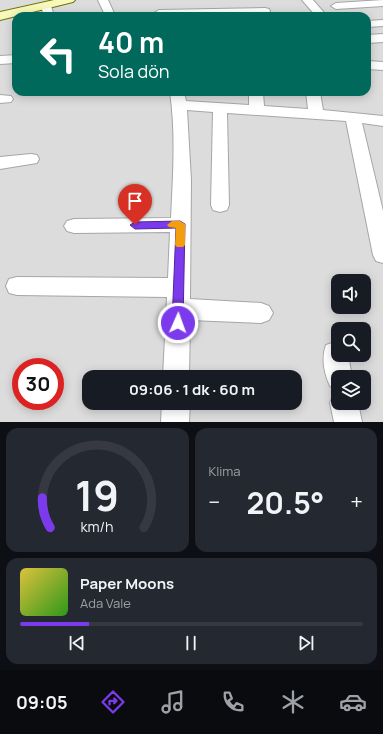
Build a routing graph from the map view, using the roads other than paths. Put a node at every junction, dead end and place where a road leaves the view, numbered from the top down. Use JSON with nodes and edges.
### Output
{"nodes":[{"id":1,"x":70,"y":0,"type":"edge"},
{"id":2,"x":103,"y":0,"type":"edge"},
{"id":3,"x":154,"y":0,"type":"edge"},
{"id":4,"x":307,"y":0,"type":"edge"},
{"id":5,"x":333,"y":3,"type":"edge"},
{"id":6,"x":383,"y":3,"type":"edge"},
{"id":7,"x":265,"y":10,"type":"dead end"},
{"id":8,"x":48,"y":11,"type":"edge"},
{"id":9,"x":109,"y":12,"type":"edge"},
{"id":10,"x":159,"y":12,"type":"edge"},
{"id":11,"x":223,"y":12,"type":"edge"},
{"id":12,"x":318,"y":12,"type":"edge"},
{"id":13,"x":341,"y":12,"type":"edge"},
{"id":14,"x":12,"y":15,"type":"edge"},
{"id":15,"x":0,"y":16,"type":"edge"},
{"id":16,"x":383,"y":23,"type":"edge"},
{"id":17,"x":371,"y":24,"type":"edge"},
{"id":18,"x":383,"y":38,"type":"edge"},
{"id":19,"x":371,"y":39,"type":"edge"},
{"id":20,"x":12,"y":58,"type":"edge"},
{"id":21,"x":0,"y":60,"type":"edge"},
{"id":22,"x":371,"y":65,"type":"edge"},
{"id":23,"x":383,"y":66,"type":"edge"},
{"id":24,"x":256,"y":96,"type":"edge"},
{"id":25,"x":314,"y":96,"type":"edge"},
{"id":26,"x":178,"y":98,"type":"edge"},
{"id":27,"x":220,"y":108,"type":"junction"},
{"id":28,"x":257,"y":110,"type":"junction"},
{"id":29,"x":316,"y":114,"type":"junction"},
{"id":30,"x":353,"y":117,"type":"junction"},
{"id":31,"x":383,"y":121,"type":"edge"},
{"id":32,"x":31,"y":159,"type":"dead end"},
{"id":33,"x":0,"y":163,"type":"edge"},
{"id":34,"x":220,"y":205,"type":"dead end"},
{"id":35,"x":180,"y":224,"type":"junction"},
{"id":36,"x":74,"y":226,"type":"dead end"},
{"id":37,"x":383,"y":255,"type":"edge"},
{"id":38,"x":17,"y":286,"type":"dead end"},
{"id":39,"x":178,"y":298,"type":"junction"},
{"id":40,"x":261,"y":313,"type":"dead end"},
{"id":41,"x":176,"y":370,"type":"edge"},
{"id":42,"x":176,"y":410,"type":"edge"},
{"id":43,"x":345,"y":410,"type":"edge"},
{"id":44,"x":175,"y":422,"type":"edge"},
{"id":45,"x":348,"y":422,"type":"edge"}],
"edges":[{"from":1,"to":8,"type":"street"},
{"from":2,"to":9,"type":"street"},
{"from":3,"to":10,"type":"street"},
{"from":4,"to":12,"type":"street"},
{"from":5,"to":6,"type":"street"},
{"from":5,"to":13,"type":"street"},
{"from":7,"to":11,"type":"street"},
{"from":14,"to":15,"type":"street"},
{"from":16,"to":17,"type":"street"},
{"from":18,"to":19,"type":"street"},
{"from":20,"to":21,"type":"street"},
{"from":22,"to":23,"type":"street"},
{"from":24,"to":28,"type":"street"},
{"from":25,"to":29,"type":"street"},
{"from":26,"to":27,"type":"street"},
{"from":26,"to":35,"type":"street"},
{"from":27,"to":28,"type":"street"},
{"from":27,"to":34,"type":"street"},
{"from":28,"to":29,"type":"street"},
{"from":29,"to":30,"type":"street"},
{"from":30,"to":31,"type":"street"},
{"from":30,"to":37,"type":"street"},
{"from":32,"to":33,"type":"street"},
{"from":35,"to":36,"type":"street"},
{"from":35,"to":39,"type":"street"},
{"from":38,"to":39,"type":"street"},
{"from":39,"to":40,"type":"street"},
{"from":39,"to":41,"type":"street"},
{"from":42,"to":44,"type":"street"},
{"from":43,"to":45,"type":"street"}]}
